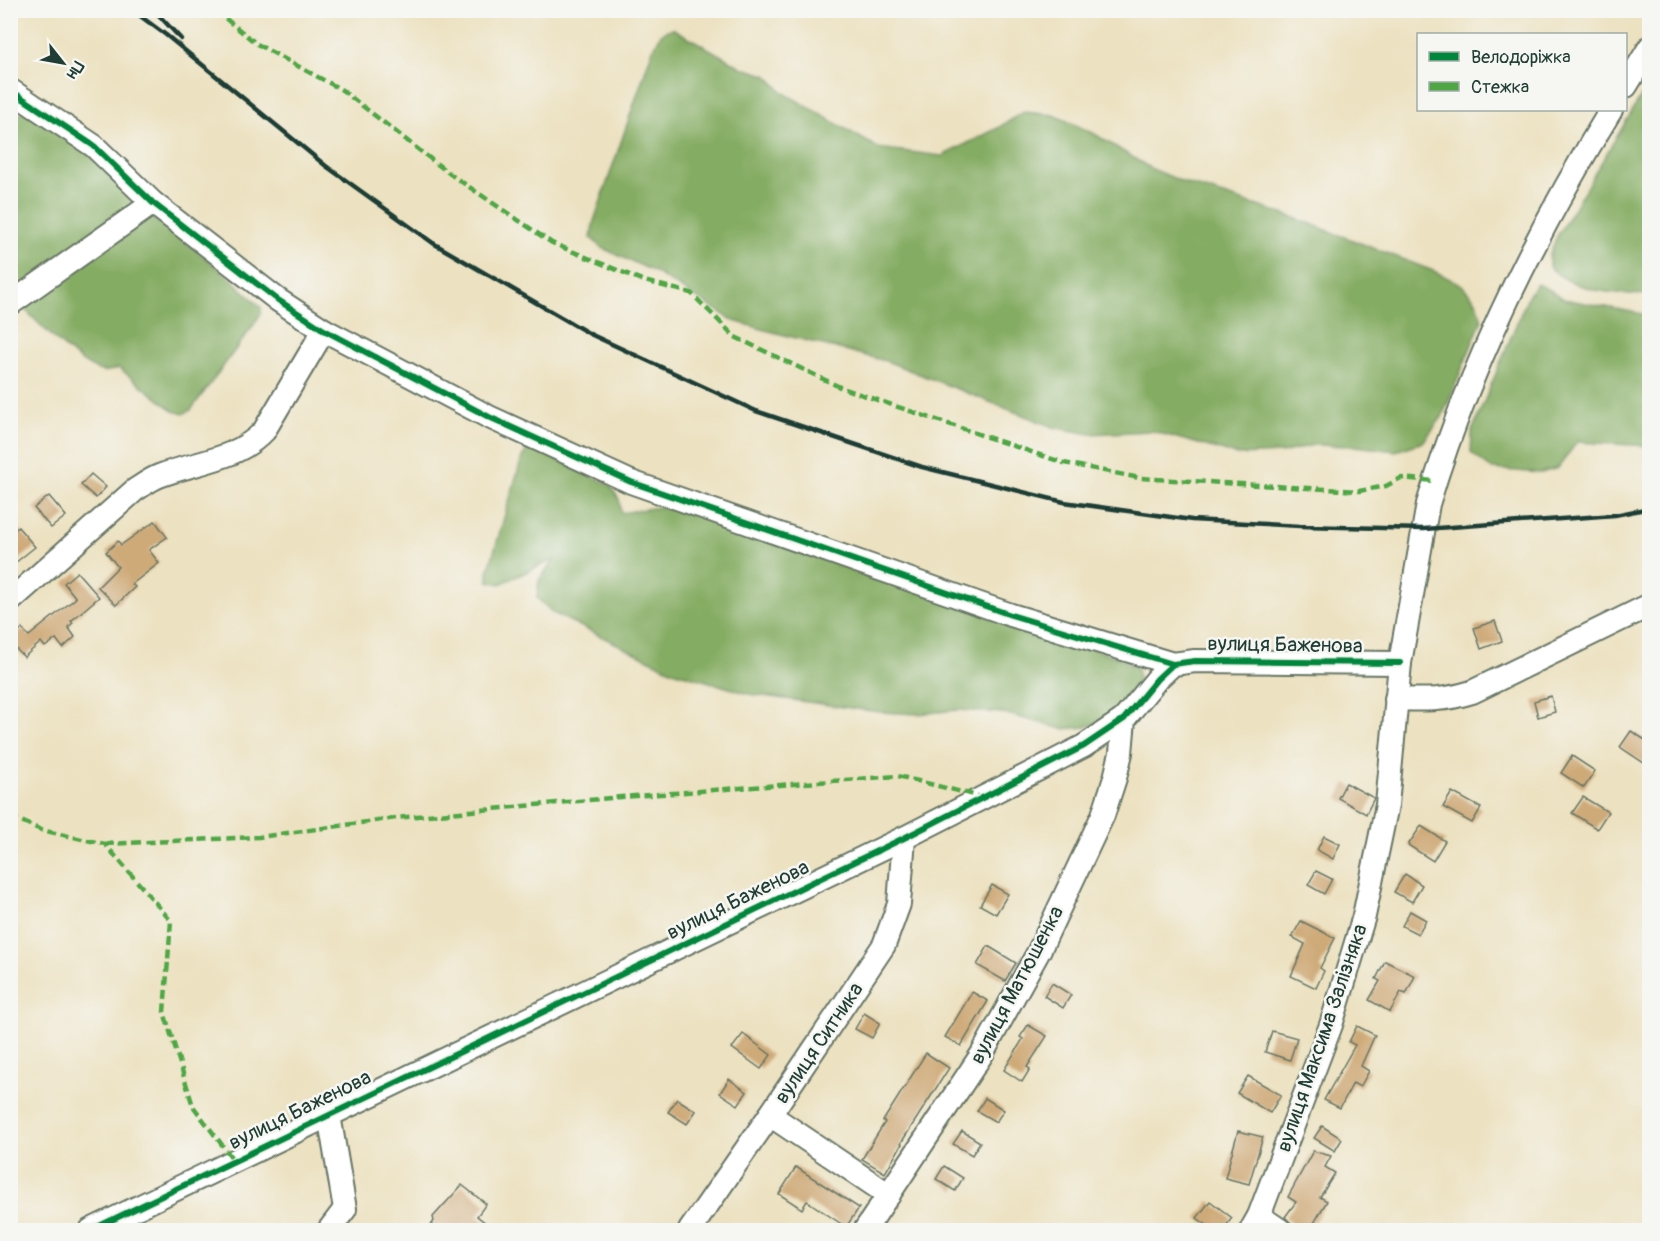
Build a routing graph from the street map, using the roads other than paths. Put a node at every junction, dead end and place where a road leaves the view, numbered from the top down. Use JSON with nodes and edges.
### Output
{"nodes":[{"id":1,"x":1650,"y":47,"type":"edge"},
{"id":2,"x":1627,"y":84,"type":"edge"},
{"id":3,"x":13,"y":96,"type":"edge"},
{"id":4,"x":1610,"y":111,"type":"edge"},
{"id":5,"x":153,"y":203,"type":"junction"},
{"id":6,"x":10,"y":304,"type":"edge"},
{"id":7,"x":324,"y":330,"type":"junction"},
{"id":8,"x":10,"y":601,"type":"edge"},
{"id":9,"x":1650,"y":605,"type":"edge"},
{"id":10,"x":1400,"y":663,"type":"junction"},
{"id":11,"x":1173,"y":664,"type":"junction"},
{"id":12,"x":1396,"y":699,"type":"junction"},
{"id":13,"x":1124,"y":719,"type":"junction"},
{"id":14,"x":904,"y":838,"type":"junction"},
{"id":15,"x":329,"y":1115,"type":"junction"},
{"id":16,"x":771,"y":1115,"type":"junction"},
{"id":17,"x":889,"y":1195,"type":"junction"},
{"id":18,"x":1255,"y":1223,"type":"edge"},
{"id":19,"x":91,"y":1230,"type":"edge"},
{"id":20,"x":328,"y":1230,"type":"edge"},
{"id":21,"x":690,"y":1230,"type":"edge"},
{"id":22,"x":865,"y":1230,"type":"edge"},
{"id":23,"x":1280,"y":1230,"type":"edge"}],
"edges":[{"from":1,"to":2,"type":"street"},
{"from":3,"to":5,"type":"street"},
{"from":4,"to":10,"type":"street","name":"вулиця Максима Залізняка"},
{"from":5,"to":6,"type":"street"},
{"from":5,"to":7,"type":"street"},
{"from":7,"to":8,"type":"street"},
{"from":7,"to":11,"type":"street"},
{"from":9,"to":12,"type":"street"},
{"from":10,"to":11,"type":"street","name":"вулиця Баженова"},
{"from":10,"to":12,"type":"street","name":"вулиця Максима Залізняка"},
{"from":11,"to":13,"type":"street","name":"вулиця Баженова"},
{"from":12,"to":18,"type":"street","name":"вулиця Максима Залізняка"},
{"from":13,"to":14,"type":"street","name":"вулиця Баженова"},
{"from":13,"to":17,"type":"street","name":"вулиця Матюшенка"},
{"from":14,"to":15,"type":"street","name":"вулиця Баженова"},
{"from":14,"to":16,"type":"street","name":"вулиця Ситника"},
{"from":15,"to":19,"type":"street","name":"вулиця Баженова"},
{"from":15,"to":20,"type":"street"},
{"from":16,"to":17,"type":"street"},
{"from":16,"to":21,"type":"street","name":"вулиця Ситника"},
{"from":17,"to":22,"type":"street","name":"вулиця Матюшенка"},
{"from":18,"to":23,"type":"street"}]}
